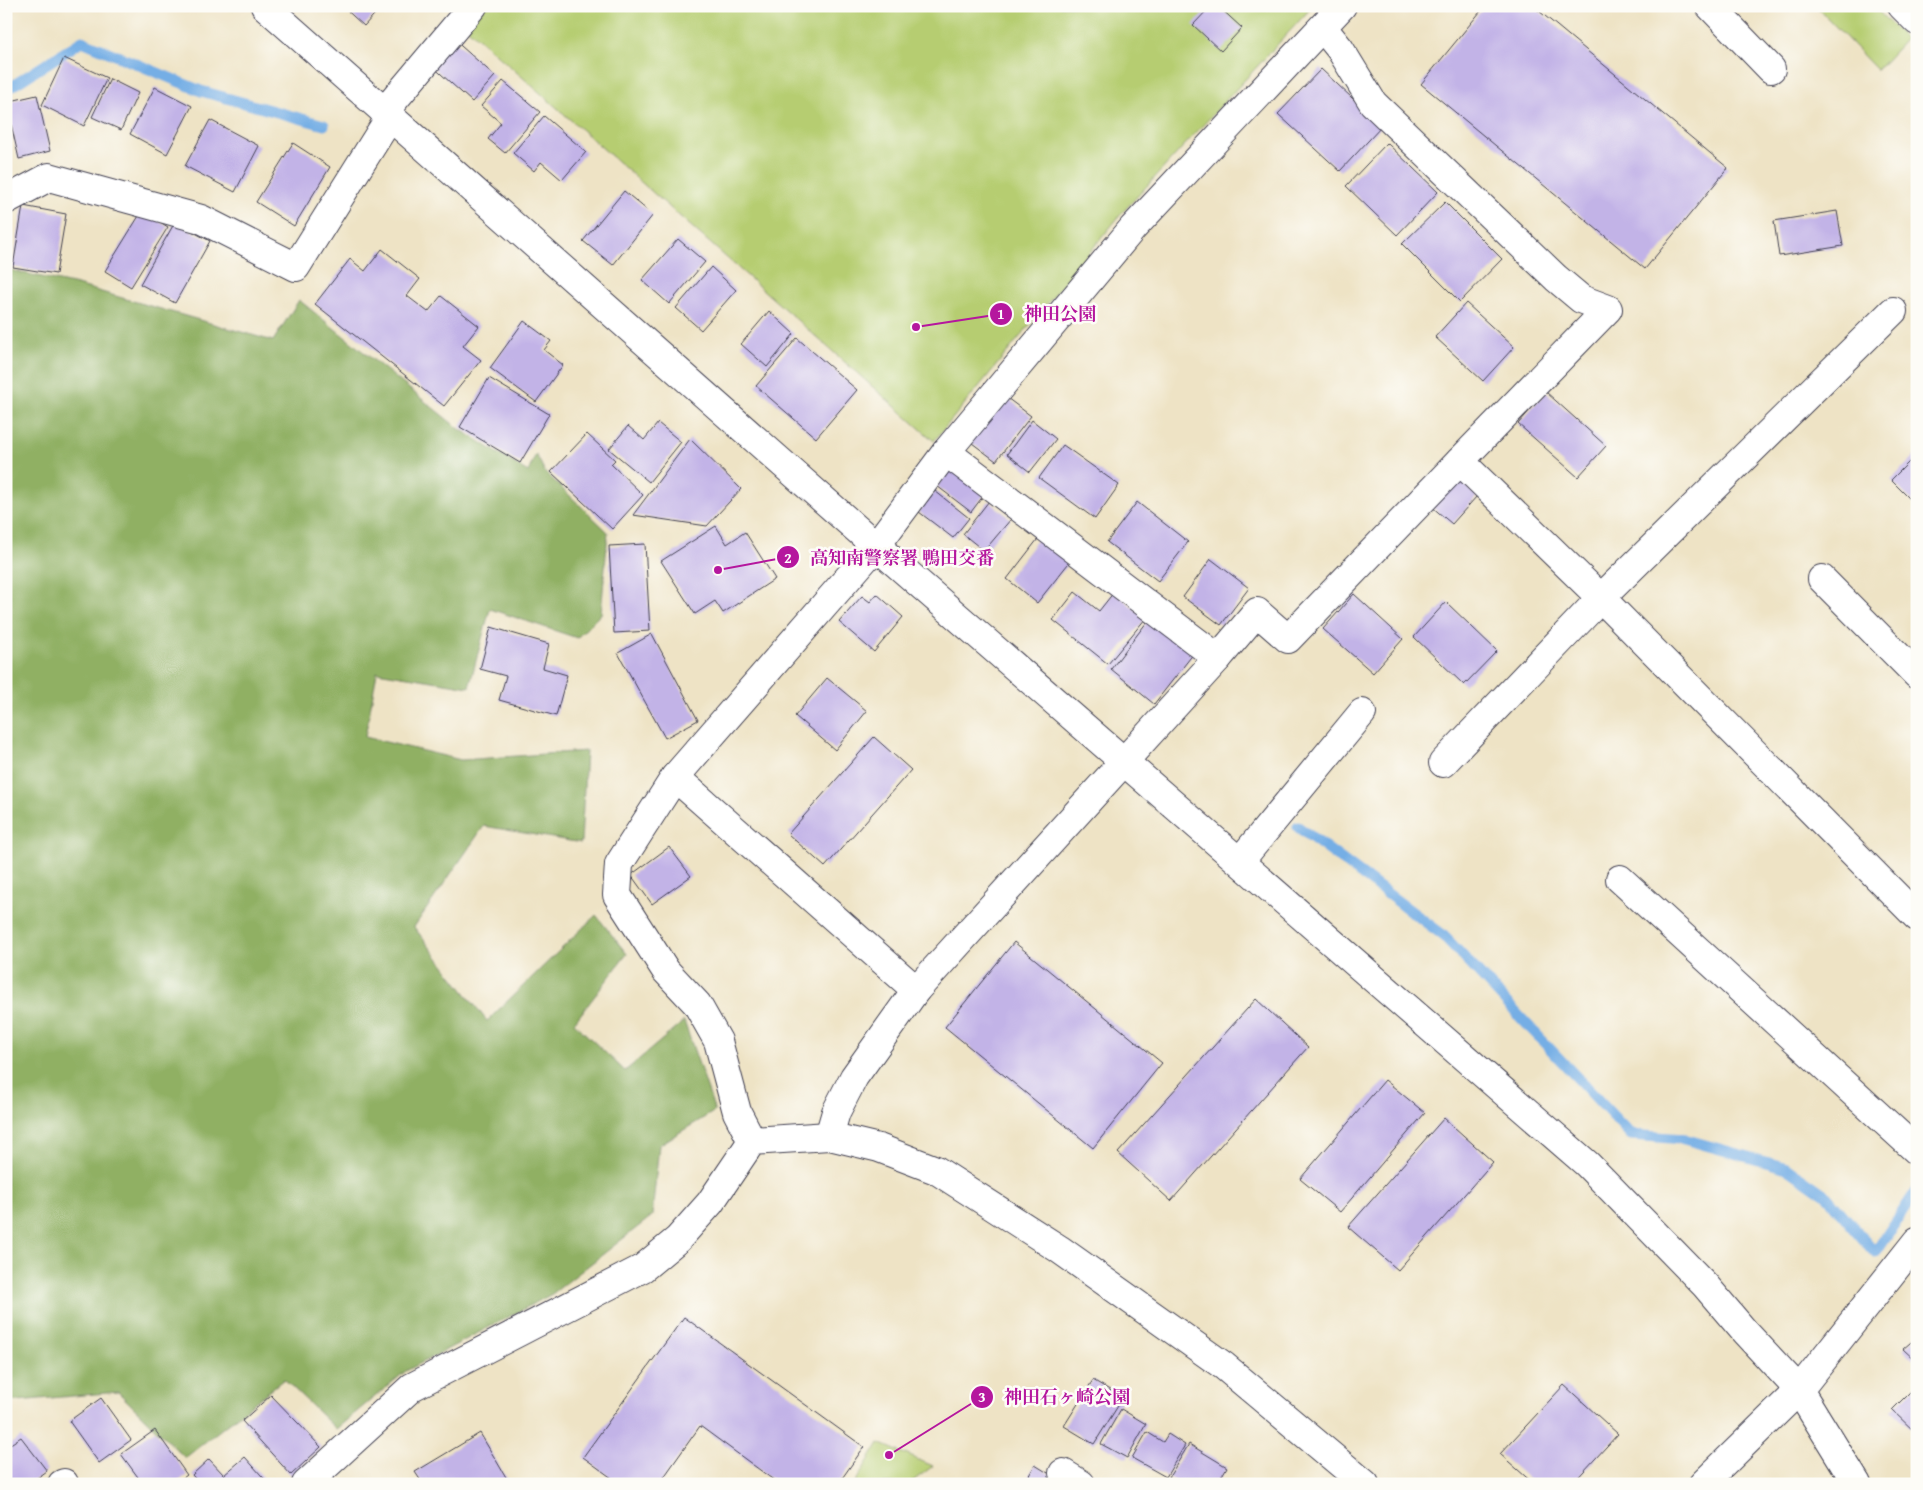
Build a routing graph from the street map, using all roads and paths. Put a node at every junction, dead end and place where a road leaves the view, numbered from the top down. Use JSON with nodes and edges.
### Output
{"nodes":[{"id":1,"x":265,"y":6,"type":"edge"},
{"id":2,"x":473,"y":6,"type":"edge"},
{"id":3,"x":1342,"y":6,"type":"edge"},
{"id":4,"x":1710,"y":6,"type":"edge"},
{"id":5,"x":1902,"y":6,"type":"edge"},
{"id":6,"x":1917,"y":21,"type":"edge"},
{"id":7,"x":1323,"y":28,"type":"junction"},
{"id":8,"x":1771,"y":69,"type":"dead end"},
{"id":9,"x":387,"y":114,"type":"junction"},
{"id":10,"x":6,"y":200,"type":"edge"},
{"id":11,"x":1893,"y":311,"type":"dead end"},
{"id":12,"x":946,"y":452,"type":"junction"},
{"id":13,"x":1460,"y":461,"type":"junction"},
{"id":14,"x":876,"y":546,"type":"junction"},
{"id":15,"x":1822,"y":579,"type":"dead end"},
{"id":16,"x":1601,"y":598,"type":"junction"},
{"id":17,"x":1218,"y":658,"type":"junction"},
{"id":18,"x":1917,"y":675,"type":"edge"},
{"id":19,"x":1362,"y":714,"type":"dead end"},
{"id":20,"x":1125,"y":760,"type":"junction"},
{"id":21,"x":1443,"y":764,"type":"dead end"},
{"id":22,"x":675,"y":777,"type":"junction"},
{"id":23,"x":1240,"y":861,"type":"junction"},
{"id":24,"x":1620,"y":879,"type":"dead end"},
{"id":25,"x":1917,"y":917,"type":"edge"},
{"id":26,"x":916,"y":990,"type":"junction"},
{"id":27,"x":829,"y":1136,"type":"junction"},
{"id":28,"x":752,"y":1142,"type":"junction"},
{"id":29,"x":1917,"y":1151,"type":"edge"},
{"id":30,"x":1917,"y":1241,"type":"edge"},
{"id":31,"x":1799,"y":1390,"type":"junction"},
{"id":32,"x":306,"y":1484,"type":"edge"},
{"id":33,"x":1365,"y":1484,"type":"edge"},
{"id":34,"x":1704,"y":1484,"type":"edge"},
{"id":35,"x":1857,"y":1484,"type":"edge"}],
"edges":[{"from":1,"to":9,"type":"street"},
{"from":2,"to":9,"type":"street"},
{"from":3,"to":7,"type":"street"},
{"from":4,"to":8,"type":"street"},
{"from":5,"to":6,"type":"street"},
{"from":7,"to":12,"type":"street"},
{"from":7,"to":13,"type":"street"},
{"from":9,"to":10,"type":"street"},
{"from":9,"to":14,"type":"street"},
{"from":11,"to":16,"type":"street"},
{"from":12,"to":14,"type":"street"},
{"from":12,"to":17,"type":"street"},
{"from":13,"to":16,"type":"street"},
{"from":13,"to":17,"type":"street"},
{"from":14,"to":20,"type":"street"},
{"from":14,"to":22,"type":"street"},
{"from":15,"to":18,"type":"street"},
{"from":16,"to":21,"type":"street"},
{"from":16,"to":25,"type":"street"},
{"from":17,"to":20,"type":"street"},
{"from":19,"to":23,"type":"street"},
{"from":20,"to":23,"type":"street"},
{"from":20,"to":26,"type":"street"},
{"from":22,"to":26,"type":"street"},
{"from":22,"to":28,"type":"street"},
{"from":23,"to":31,"type":"street"},
{"from":24,"to":29,"type":"street"},
{"from":26,"to":27,"type":"street"},
{"from":27,"to":28,"type":"street"},
{"from":27,"to":33,"type":"street"},
{"from":28,"to":32,"type":"street"},
{"from":30,"to":31,"type":"street"},
{"from":31,"to":34,"type":"street"},
{"from":31,"to":35,"type":"street"}]}
